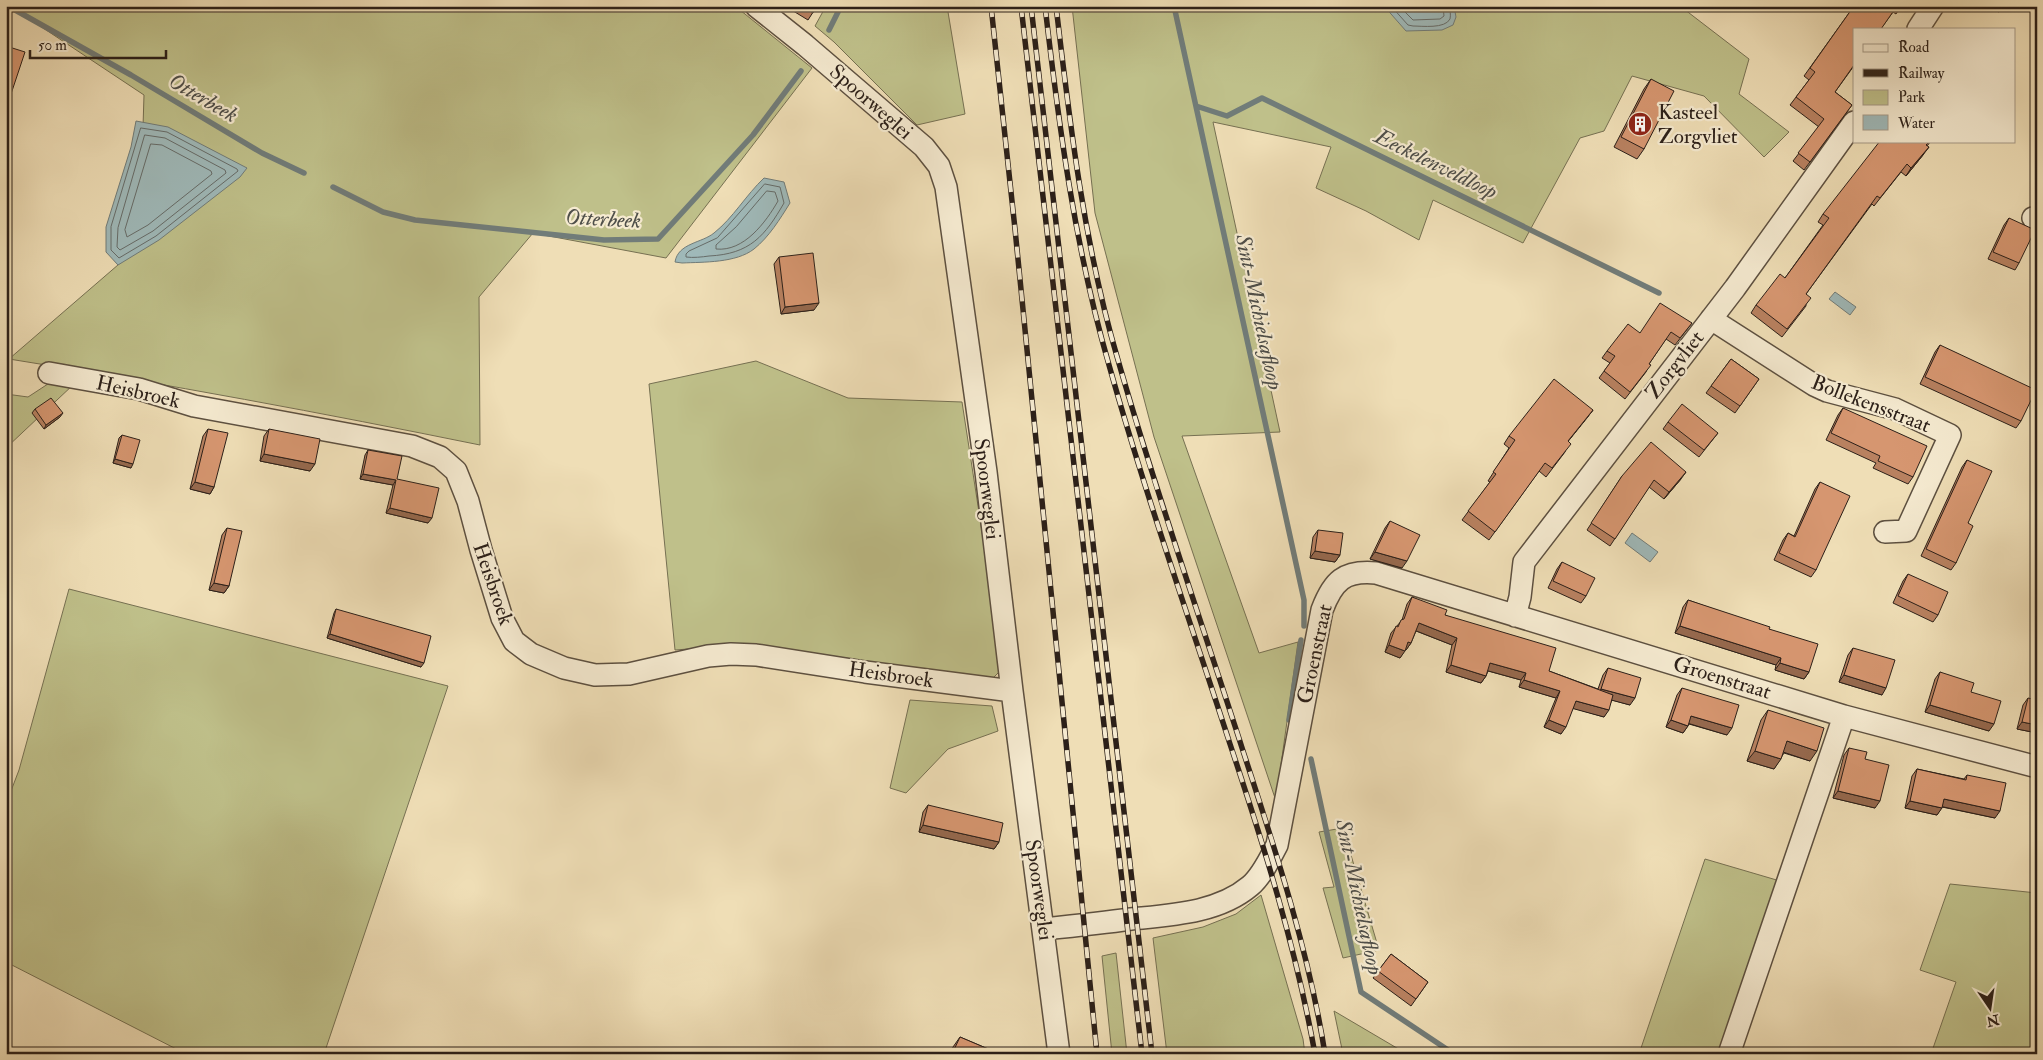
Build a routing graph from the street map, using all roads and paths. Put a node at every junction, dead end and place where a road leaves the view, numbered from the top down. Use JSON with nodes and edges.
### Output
{"nodes":[{"id":1,"x":756,"y":6,"type":"edge"},
{"id":2,"x":1933,"y":6,"type":"edge"},
{"id":3,"x":1919,"y":28,"type":"edge"},
{"id":4,"x":1853,"y":123,"type":"edge"},
{"id":5,"x":1711,"y":319,"type":"junction"},
{"id":6,"x":49,"y":373,"type":"dead end"},
{"id":7,"x":1885,"y":532,"type":"dead end"},
{"id":8,"x":1515,"y":616,"type":"junction"},
{"id":9,"x":1012,"y":691,"type":"junction"},
{"id":10,"x":1844,"y":716,"type":"junction"},
{"id":11,"x":2037,"y":767,"type":"edge"},
{"id":12,"x":1044,"y":929,"type":"junction"},
{"id":13,"x":1059,"y":1054,"type":"edge"},
{"id":14,"x":1729,"y":1054,"type":"edge"}],
"edges":[{"from":1,"to":9,"type":"street","name":"Spoorweglei"},
{"from":2,"to":3,"type":"street"},
{"from":4,"to":5,"type":"street","name":"Zorgvliet"},
{"from":5,"to":7,"type":"street","name":"Bollekensstraat"},
{"from":5,"to":8,"type":"street","name":"Zorgvliet"},
{"from":6,"to":9,"type":"street","name":"Heisbroek"},
{"from":8,"to":10,"type":"street","name":"Groenstraat"},
{"from":8,"to":12,"type":"street","name":"Groenstraat"},
{"from":9,"to":12,"type":"street","name":"Spoorweglei"},
{"from":10,"to":11,"type":"street","name":"Groenstraat"},
{"from":10,"to":14,"type":"street"},
{"from":12,"to":13,"type":"street","name":"Spoorweglei"}]}
